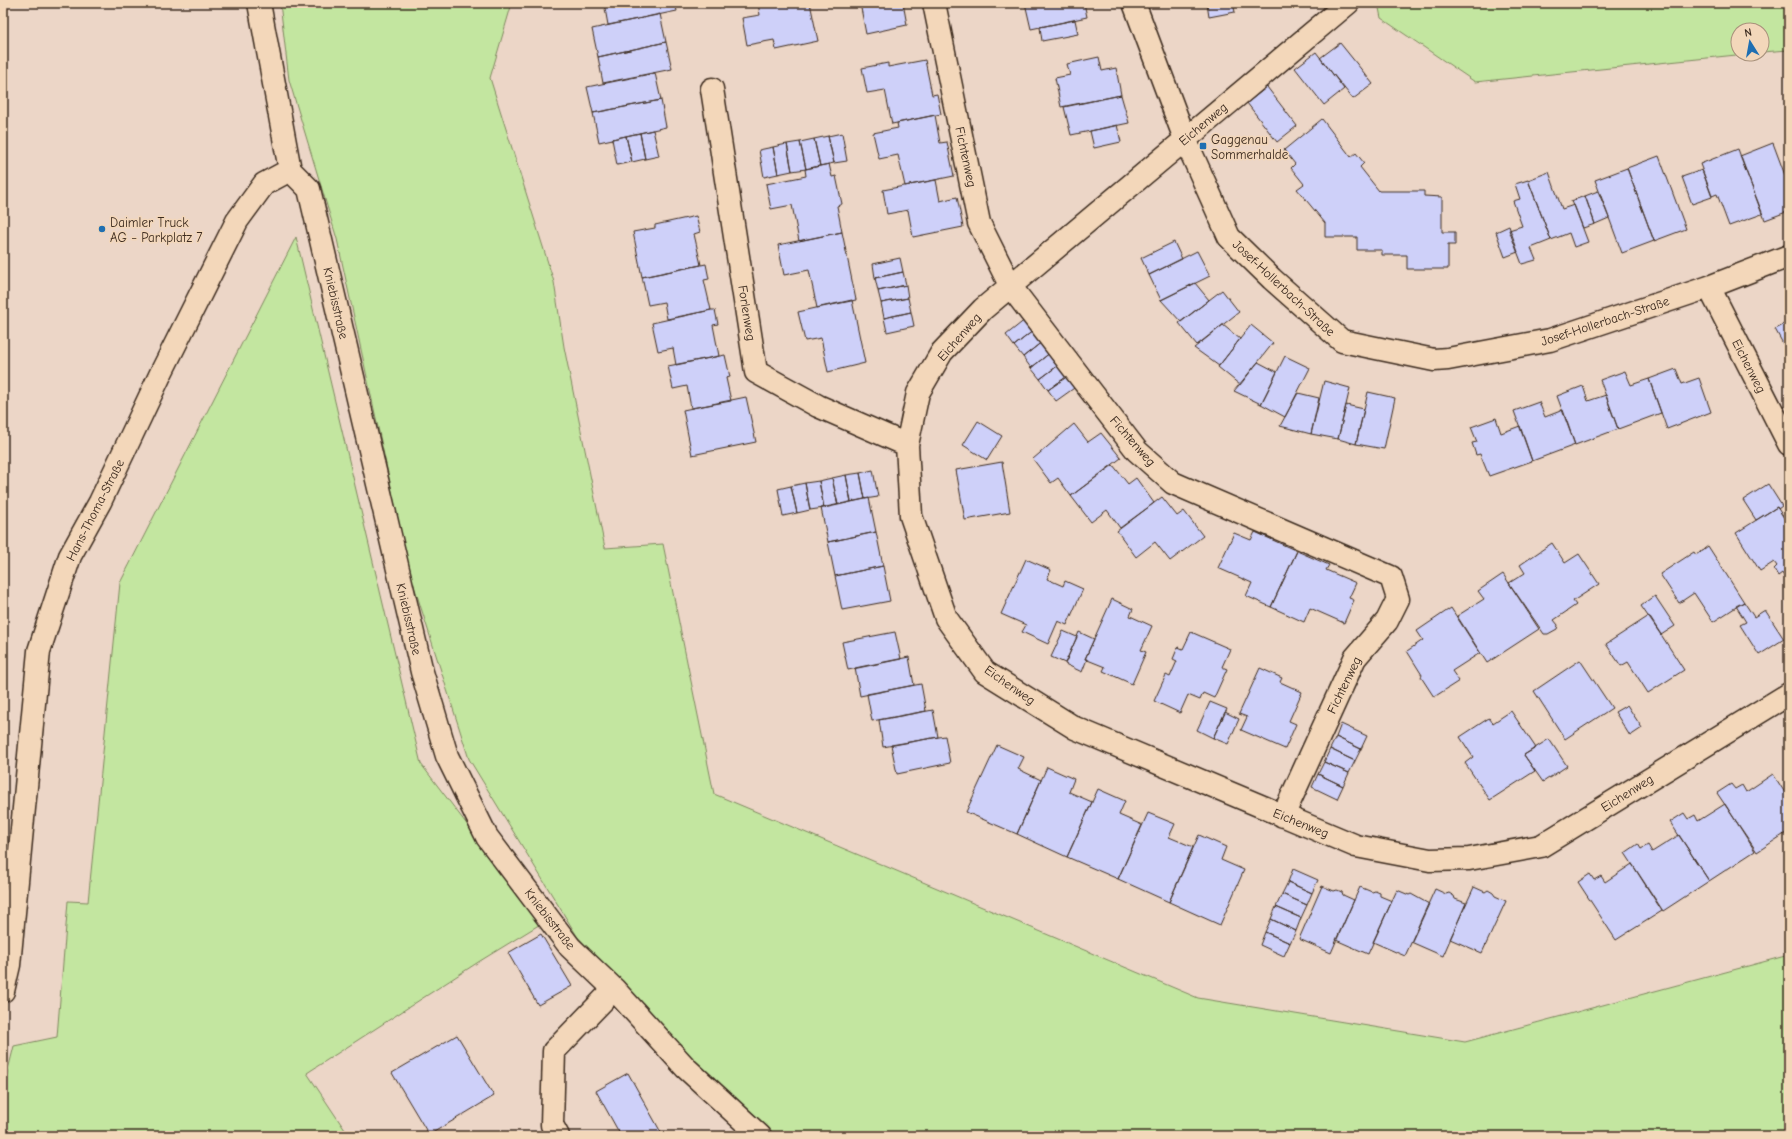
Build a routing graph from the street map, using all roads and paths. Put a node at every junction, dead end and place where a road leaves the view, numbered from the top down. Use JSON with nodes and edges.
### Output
{"nodes":[{"id":1,"x":259,"y":3,"type":"edge"},
{"id":2,"x":934,"y":3,"type":"edge"},
{"id":3,"x":1134,"y":3,"type":"edge"},
{"id":4,"x":1348,"y":3,"type":"edge"},
{"id":5,"x":712,"y":89,"type":"dead end"},
{"id":6,"x":1185,"y":139,"type":"junction"},
{"id":7,"x":290,"y":170,"type":"junction"},
{"id":8,"x":1789,"y":256,"type":"edge"},
{"id":9,"x":1011,"y":286,"type":"junction"},
{"id":10,"x":1709,"y":287,"type":"junction"},
{"id":11,"x":1789,"y":444,"type":"edge"},
{"id":12,"x":907,"y":445,"type":"junction"},
{"id":13,"x":1789,"y":694,"type":"edge"},
{"id":14,"x":1283,"y":816,"type":"junction"},
{"id":15,"x":3,"y":927,"type":"edge"},
{"id":16,"x":9,"y":964,"type":"junction"},
{"id":17,"x":614,"y":989,"type":"junction"},
{"id":18,"x":3,"y":991,"type":"edge"},
{"id":19,"x":558,"y":1136,"type":"edge"},
{"id":20,"x":760,"y":1136,"type":"edge"}],
"edges":[{"from":1,"to":7,"type":"street"},
{"from":2,"to":9,"type":"street","name":"Fichtenweg"},
{"from":3,"to":6,"type":"street","name":"Josef-Hollerbach-Straße"},
{"from":4,"to":6,"type":"street","name":"Eichenweg"},
{"from":5,"to":12,"type":"street","name":"Forlenweg"},
{"from":6,"to":9,"type":"street","name":"Eichenweg"},
{"from":6,"to":10,"type":"street","name":"Josef-Hollerbach-Straße"},
{"from":7,"to":16,"type":"street","name":"Hans-Thoma-Straße"},
{"from":7,"to":17,"type":"street","name":"Kniebisstraße"},
{"from":8,"to":10,"type":"street","name":"Josef-Hollerbach-Straße"},
{"from":9,"to":12,"type":"street","name":"Eichenweg"},
{"from":9,"to":14,"type":"street","name":"Fichtenweg"},
{"from":10,"to":11,"type":"street","name":"Eichenweg"},
{"from":12,"to":14,"type":"street","name":"Eichenweg"},
{"from":13,"to":14,"type":"street","name":"Eichenweg"},
{"from":15,"to":16,"type":"street"},
{"from":16,"to":18,"type":"street","name":"Hans-Thoma-Straße"},
{"from":17,"to":19,"type":"street"},
{"from":17,"to":20,"type":"street","name":"Kniebisstraße"}]}
